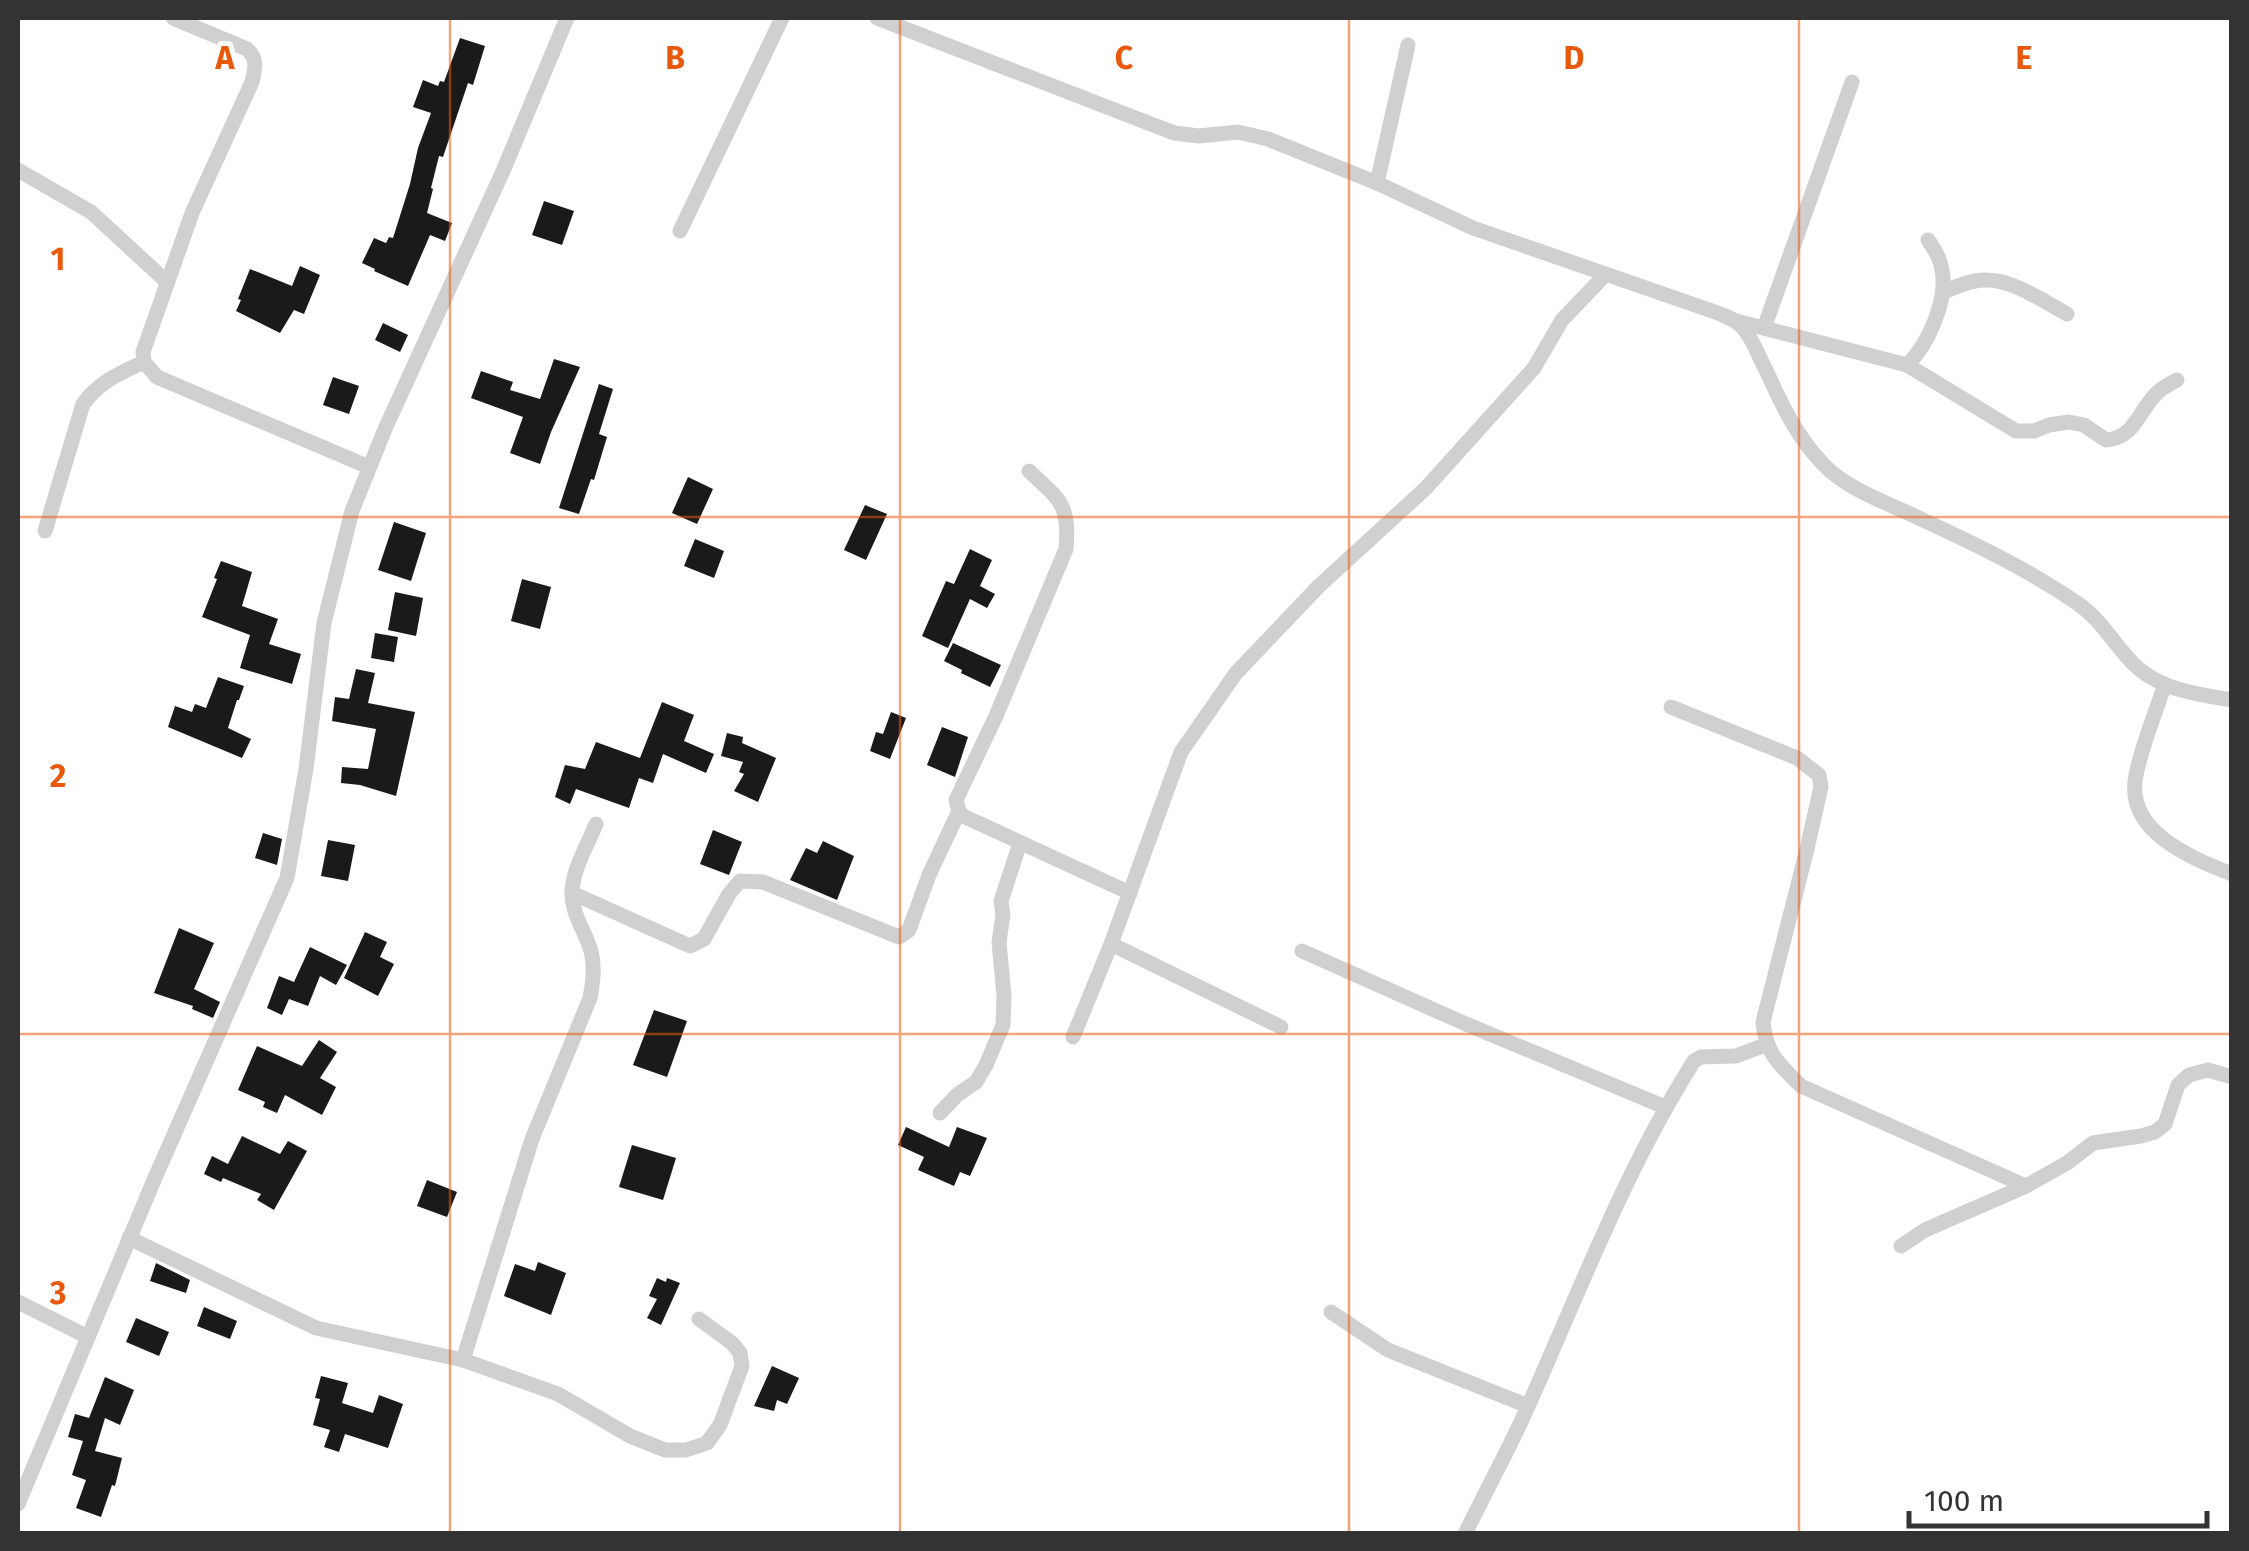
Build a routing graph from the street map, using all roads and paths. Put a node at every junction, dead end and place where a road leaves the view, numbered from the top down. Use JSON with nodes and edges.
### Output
{"nodes":[{"id":1,"x":173,"y":18,"type":"edge"},
{"id":2,"x":567,"y":18,"type":"edge"},
{"id":3,"x":782,"y":18,"type":"edge"},
{"id":4,"x":877,"y":18,"type":"edge"},
{"id":5,"x":1408,"y":45,"type":"dead end"},
{"id":6,"x":1852,"y":82,"type":"dead end"},
{"id":7,"x":19,"y":176,"type":"edge"},
{"id":8,"x":1377,"y":184,"type":"junction"},
{"id":9,"x":680,"y":231,"type":"dead end"},
{"id":10,"x":1928,"y":240,"type":"dead end"},
{"id":11,"x":1605,"y":275,"type":"junction"},
{"id":12,"x":168,"y":282,"type":"junction"},
{"id":13,"x":1943,"y":292,"type":"junction"},
{"id":14,"x":2067,"y":314,"type":"dead end"},
{"id":15,"x":1736,"y":322,"type":"junction"},
{"id":16,"x":1764,"y":328,"type":"junction"},
{"id":17,"x":144,"y":362,"type":"junction"},
{"id":18,"x":1907,"y":365,"type":"junction"},
{"id":19,"x":2176,"y":380,"type":"dead end"},
{"id":20,"x":369,"y":466,"type":"junction"},
{"id":21,"x":1029,"y":471,"type":"dead end"},
{"id":22,"x":44,"y":531,"type":"dead end"},
{"id":23,"x":2164,"y":684,"type":"junction"},
{"id":24,"x":2232,"y":700,"type":"edge"},
{"id":25,"x":1671,"y":706,"type":"dead end"},
{"id":26,"x":959,"y":811,"type":"junction"},
{"id":27,"x":596,"y":824,"type":"dead end"},
{"id":28,"x":1020,"y":842,"type":"junction"},
{"id":29,"x":2232,"y":874,"type":"edge"},
{"id":30,"x":572,"y":893,"type":"junction"},
{"id":31,"x":1130,"y":893,"type":"junction"},
{"id":32,"x":1111,"y":944,"type":"junction"},
{"id":33,"x":1302,"y":952,"type":"dead end"},
{"id":34,"x":1280,"y":1027,"type":"dead end"},
{"id":35,"x":1072,"y":1037,"type":"dead end"},
{"id":36,"x":1765,"y":1045,"type":"junction"},
{"id":37,"x":2232,"y":1077,"type":"edge"},
{"id":38,"x":1665,"y":1106,"type":"junction"},
{"id":39,"x":940,"y":1113,"type":"dead end"},
{"id":40,"x":2026,"y":1186,"type":"junction"},
{"id":41,"x":129,"y":1238,"type":"junction"},
{"id":42,"x":1900,"y":1246,"type":"dead end"},
{"id":43,"x":18,"y":1302,"type":"edge"},
{"id":44,"x":1330,"y":1312,"type":"dead end"},
{"id":45,"x":699,"y":1319,"type":"dead end"},
{"id":46,"x":88,"y":1338,"type":"junction"},
{"id":47,"x":463,"y":1360,"type":"junction"},
{"id":48,"x":1528,"y":1406,"type":"junction"},
{"id":49,"x":18,"y":1504,"type":"edge"},
{"id":50,"x":1465,"y":1534,"type":"edge"}],
"edges":[{"from":1,"to":12,"type":"street"},
{"from":2,"to":20,"type":"street"},
{"from":3,"to":9,"type":"street"},
{"from":4,"to":8,"type":"street"},
{"from":5,"to":8,"type":"street"},
{"from":6,"to":16,"type":"street"},
{"from":7,"to":12,"type":"street"},
{"from":8,"to":11,"type":"street"},
{"from":10,"to":13,"type":"street"},
{"from":11,"to":15,"type":"street"},
{"from":11,"to":31,"type":"street"},
{"from":12,"to":17,"type":"street"},
{"from":13,"to":14,"type":"street"},
{"from":13,"to":18,"type":"street"},
{"from":15,"to":16,"type":"street"},
{"from":15,"to":23,"type":"street"},
{"from":16,"to":18,"type":"street"},
{"from":17,"to":20,"type":"street"},
{"from":17,"to":22,"type":"street"},
{"from":18,"to":19,"type":"street"},
{"from":20,"to":41,"type":"street"},
{"from":21,"to":26,"type":"street"},
{"from":23,"to":24,"type":"street"},
{"from":23,"to":29,"type":"street"},
{"from":25,"to":36,"type":"street"},
{"from":26,"to":28,"type":"street"},
{"from":26,"to":30,"type":"street"},
{"from":27,"to":30,"type":"street"},
{"from":28,"to":31,"type":"street"},
{"from":28,"to":39,"type":"street"},
{"from":30,"to":47,"type":"street"},
{"from":31,"to":32,"type":"street"},
{"from":32,"to":34,"type":"street"},
{"from":32,"to":35,"type":"street"},
{"from":33,"to":38,"type":"street"},
{"from":36,"to":38,"type":"street"},
{"from":36,"to":40,"type":"street"},
{"from":37,"to":40,"type":"street"},
{"from":38,"to":48,"type":"street"},
{"from":40,"to":42,"type":"street"},
{"from":41,"to":46,"type":"street"},
{"from":41,"to":47,"type":"street"},
{"from":43,"to":46,"type":"street"},
{"from":44,"to":48,"type":"street"},
{"from":45,"to":47,"type":"street"},
{"from":46,"to":49,"type":"street"},
{"from":48,"to":50,"type":"street"}]}
